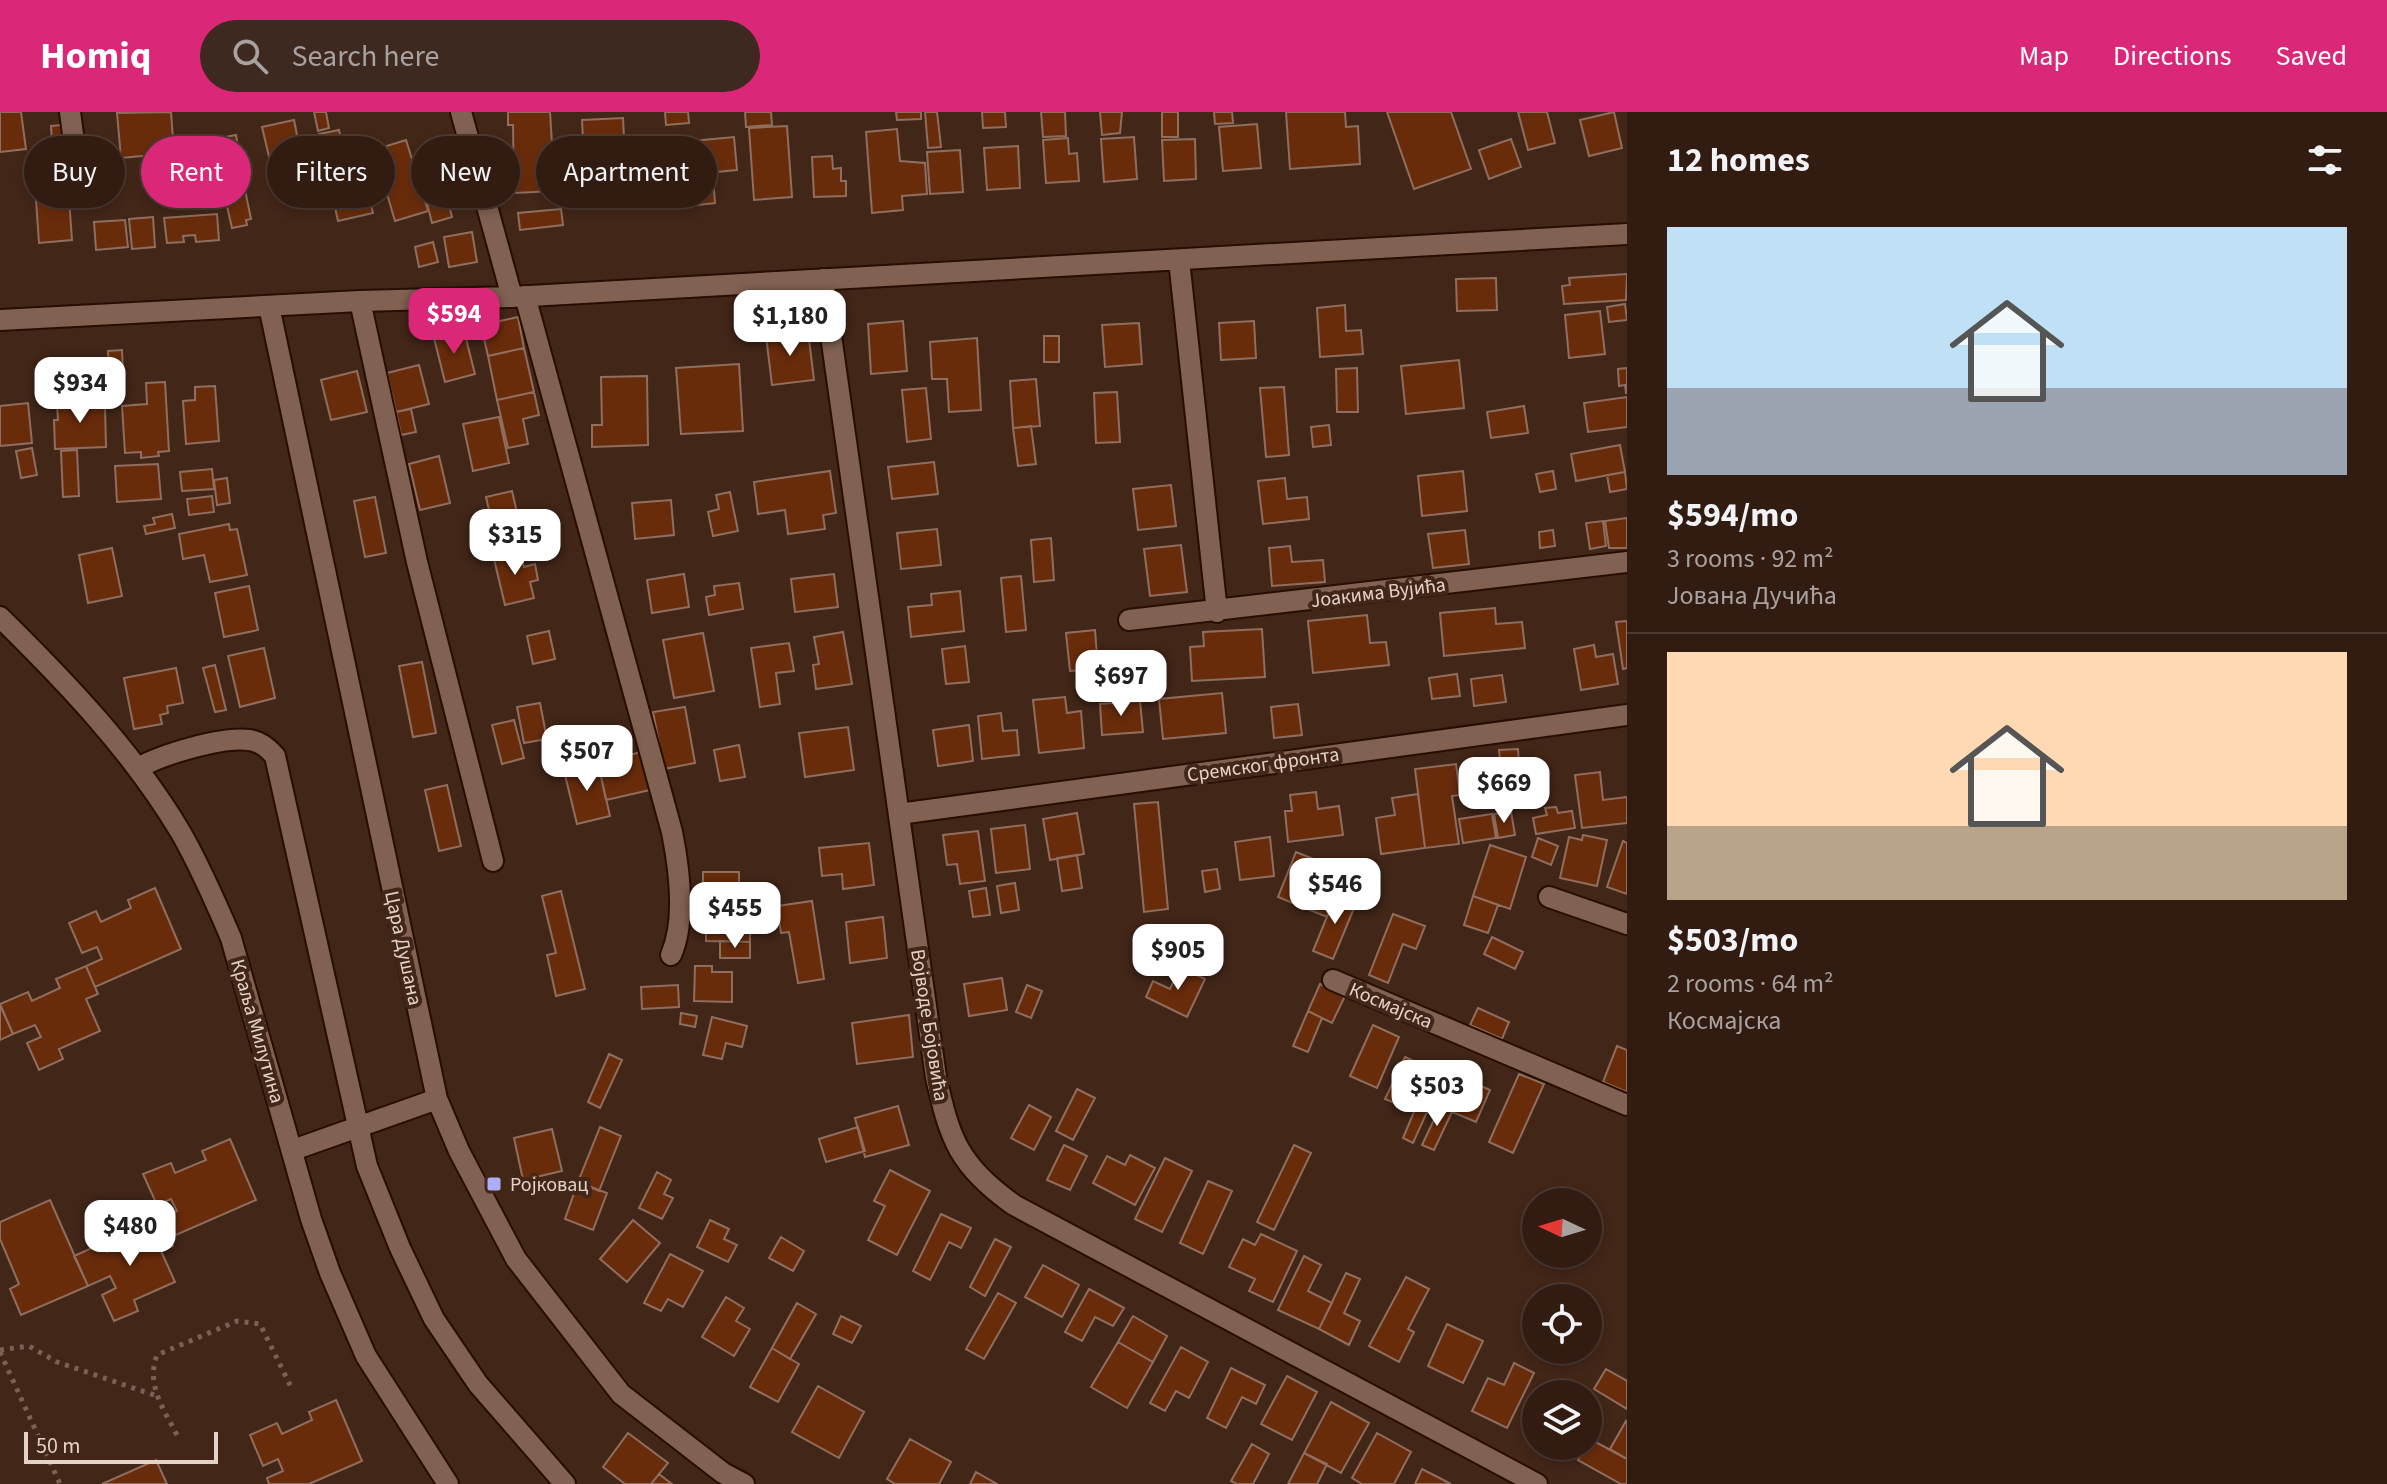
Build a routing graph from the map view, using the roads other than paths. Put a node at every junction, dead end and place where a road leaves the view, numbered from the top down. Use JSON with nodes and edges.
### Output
{"nodes":[{"id":1,"x":70,"y":112,"type":"edge"},
{"id":2,"x":461,"y":112,"type":"edge"},
{"id":3,"x":73,"y":136,"type":"edge"},
{"id":4,"x":1627,"y":234,"type":"edge"},
{"id":5,"x":1179,"y":260,"type":"junction"},
{"id":6,"x":823,"y":279,"type":"junction"},
{"id":7,"x":518,"y":296,"type":"junction"},
{"id":8,"x":360,"y":301,"type":"junction"},
{"id":9,"x":269,"y":306,"type":"junction"},
{"id":10,"x":0,"y":320,"type":"edge"},
{"id":11,"x":1627,"y":562,"type":"edge"},
{"id":12,"x":1217,"y":612,"type":"junction"},
{"id":13,"x":0,"y":617,"type":"edge"},
{"id":14,"x":1129,"y":620,"type":"dead end"},
{"id":15,"x":1627,"y":715,"type":"edge"},
{"id":16,"x":138,"y":768,"type":"junction"},
{"id":17,"x":899,"y":814,"type":"junction"},
{"id":18,"x":493,"y":861,"type":"dead end"},
{"id":19,"x":1549,"y":897,"type":"dead end"},
{"id":20,"x":1627,"y":924,"type":"edge"},
{"id":21,"x":671,"y":955,"type":"dead end"},
{"id":22,"x":1333,"y":980,"type":"dead end"},
{"id":23,"x":437,"y":1099,"type":"junction"},
{"id":24,"x":1627,"y":1105,"type":"edge"},
{"id":25,"x":357,"y":1128,"type":"junction"},
{"id":26,"x":293,"y":1150,"type":"junction"},
{"id":27,"x":448,"y":1484,"type":"edge"},
{"id":28,"x":565,"y":1484,"type":"edge"},
{"id":29,"x":744,"y":1484,"type":"edge"},
{"id":30,"x":1537,"y":1484,"type":"edge"}],
"edges":[{"from":1,"to":3,"type":"street"},
{"from":2,"to":7,"type":"street"},
{"from":4,"to":5,"type":"street"},
{"from":5,"to":6,"type":"street"},
{"from":5,"to":12,"type":"street"},
{"from":6,"to":7,"type":"street"},
{"from":6,"to":17,"type":"street","name":"Војводе Бојовића"},
{"from":7,"to":8,"type":"street"},
{"from":7,"to":21,"type":"street"},
{"from":8,"to":9,"type":"street"},
{"from":8,"to":18,"type":"street"},
{"from":9,"to":10,"type":"street"},
{"from":9,"to":23,"type":"street","name":"Цара Душана"},
{"from":11,"to":12,"type":"street","name":"Јоакима Вујића"},
{"from":12,"to":14,"type":"street","name":"Јоакима Вујића"},
{"from":13,"to":16,"type":"street","name":"Краља Милутина"},
{"from":15,"to":17,"type":"street","name":"Сремског фронта"},
{"from":16,"to":25,"type":"street"},
{"from":16,"to":26,"type":"street","name":"Краља Милутина"},
{"from":17,"to":30,"type":"street","name":"Војводе Бојовића"},
{"from":19,"to":20,"type":"street"},
{"from":22,"to":24,"type":"street","name":"Космајска"},
{"from":23,"to":25,"type":"street"},
{"from":23,"to":29,"type":"street","name":"Цара Душана"},
{"from":25,"to":26,"type":"street"},
{"from":25,"to":28,"type":"street"},
{"from":26,"to":27,"type":"street","name":"Краља Милутина"}]}
